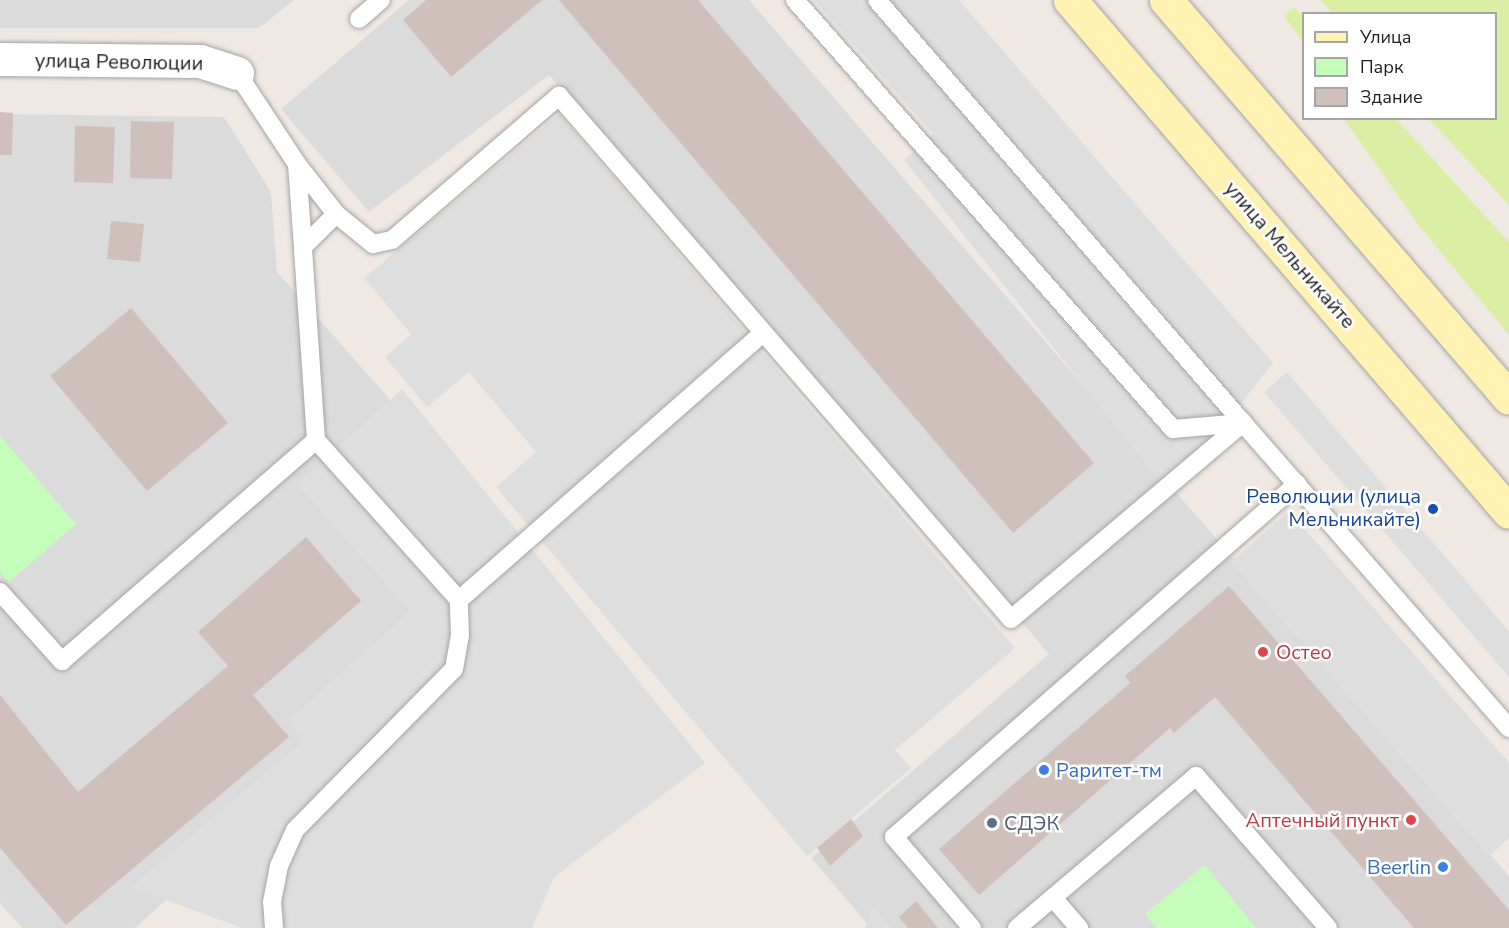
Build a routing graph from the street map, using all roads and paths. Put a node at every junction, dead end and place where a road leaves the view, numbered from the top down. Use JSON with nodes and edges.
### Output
{"nodes":[{"id":1,"x":381,"y":0,"type":"edge"},
{"id":2,"x":795,"y":0,"type":"edge"},
{"id":3,"x":877,"y":0,"type":"edge"},
{"id":4,"x":1070,"y":0,"type":"edge"},
{"id":5,"x":1166,"y":0,"type":"edge"},
{"id":6,"x":359,"y":19,"type":"dead end"},
{"id":7,"x":0,"y":59,"type":"edge"},
{"id":8,"x":237,"y":73,"type":"joint"},
{"id":9,"x":297,"y":164,"type":"junction"},
{"id":10,"x":336,"y":214,"type":"junction"},
{"id":11,"x":303,"y":247,"type":"junction"},
{"id":12,"x":762,"y":334,"type":"junction"},
{"id":13,"x":1476,"y":359,"type":"junction"},
{"id":14,"x":1509,"y":377,"type":"edge"},
{"id":15,"x":1509,"y":398,"type":"edge"},
{"id":16,"x":1243,"y":423,"type":"junction"},
{"id":17,"x":316,"y":440,"type":"junction"},
{"id":18,"x":1297,"y":484,"type":"junction"},
{"id":19,"x":1509,"y":512,"type":"edge"},
{"id":20,"x":0,"y":592,"type":"edge"},
{"id":21,"x":459,"y":600,"type":"junction"},
{"id":22,"x":1509,"y":728,"type":"edge"},
{"id":23,"x":1053,"y":898,"type":"junction"},
{"id":24,"x":274,"y":928,"type":"edge"},
{"id":25,"x":972,"y":928,"type":"edge"},
{"id":26,"x":1017,"y":928,"type":"edge"},
{"id":27,"x":1079,"y":928,"type":"edge"},
{"id":28,"x":1328,"y":928,"type":"edge"}],
"edges":[{"from":1,"to":6,"type":"lane"},
{"from":2,"to":16,"type":"lane"},
{"from":3,"to":16,"type":"lane"},
{"from":4,"to":19,"type":"main road","name":"улица Мельникайте"},
{"from":5,"to":13,"type":"main road"},
{"from":7,"to":8,"type":"street","name":"улица Революции"},
{"from":8,"to":9,"type":"lane"},
{"from":9,"to":10,"type":"lane"},
{"from":9,"to":11,"type":"lane"},
{"from":10,"to":11,"type":"lane"},
{"from":10,"to":12,"type":"lane"},
{"from":11,"to":17,"type":"lane"},
{"from":12,"to":16,"type":"lane"},
{"from":12,"to":21,"type":"lane"},
{"from":13,"to":14,"type":"lane"},
{"from":13,"to":15,"type":"main road"},
{"from":16,"to":18,"type":"lane"},
{"from":17,"to":20,"type":"lane"},
{"from":17,"to":21,"type":"lane"},
{"from":18,"to":22,"type":"lane"},
{"from":18,"to":25,"type":"lane"},
{"from":21,"to":24,"type":"lane"},
{"from":23,"to":26,"type":"lane"},
{"from":23,"to":27,"type":"lane"},
{"from":23,"to":28,"type":"lane"}]}
